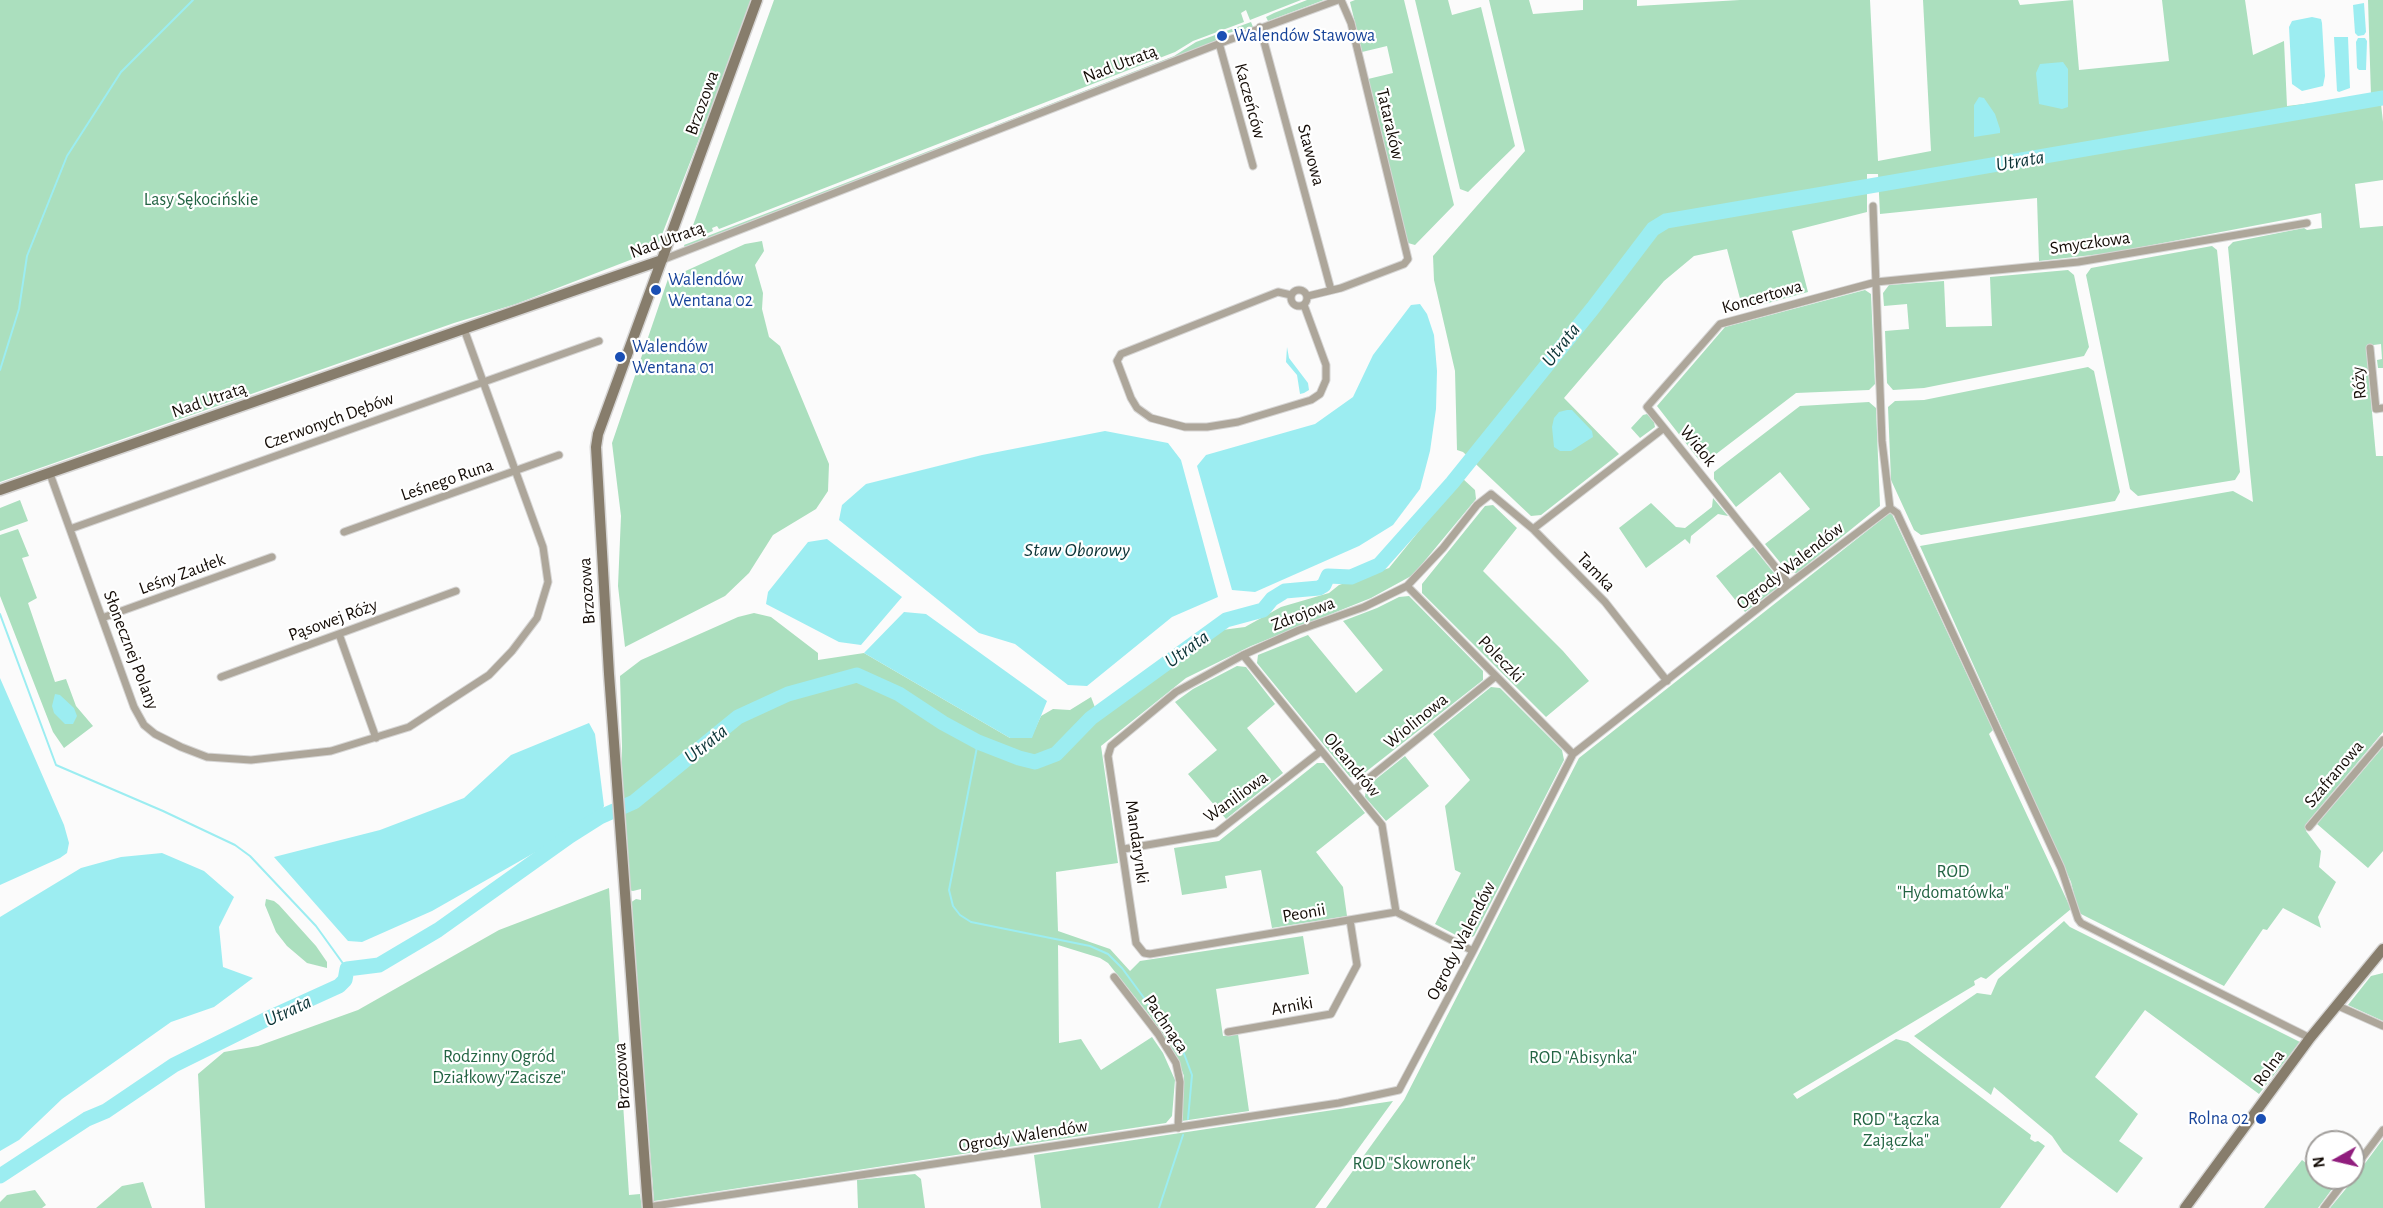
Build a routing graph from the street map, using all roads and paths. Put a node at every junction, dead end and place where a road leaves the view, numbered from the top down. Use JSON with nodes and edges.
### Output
{"nodes":[{"id":1,"x":757,"y":0,"type":"edge"},
{"id":2,"x":1339,"y":0,"type":"edge"},
{"id":3,"x":1260,"y":27,"type":"junction"},
{"id":4,"x":1219,"y":43,"type":"junction"},
{"id":5,"x":1253,"y":166,"type":"dead end"},
{"id":6,"x":1873,"y":206,"type":"dead end"},
{"id":7,"x":2307,"y":223,"type":"dead end"},
{"id":8,"x":662,"y":260,"type":"junction"},
{"id":9,"x":1876,"y":282,"type":"junction"},
{"id":10,"x":1331,"y":290,"type":"junction"},
{"id":11,"x":1291,"y":295,"type":"junction"},
{"id":12,"x":1308,"y":296,"type":"junction"},
{"id":13,"x":1304,"y":305,"type":"junction"},
{"id":14,"x":464,"y":329,"type":"junction"},
{"id":15,"x":599,"y":341,"type":"dead end"},
{"id":16,"x":2370,"y":348,"type":"dead end"},
{"id":17,"x":482,"y":382,"type":"junction"},
{"id":18,"x":2383,"y":408,"type":"edge"},
{"id":19,"x":1664,"y":428,"type":"junction"},
{"id":20,"x":560,"y":455,"type":"dead end"},
{"id":21,"x":515,"y":472,"type":"junction"},
{"id":22,"x":50,"y":474,"type":"junction"},
{"id":23,"x":0,"y":490,"type":"edge"},
{"id":24,"x":1491,"y":494,"type":"joint"},
{"id":25,"x":1890,"y":508,"type":"junction"},
{"id":26,"x":70,"y":529,"type":"junction"},
{"id":27,"x":1533,"y":529,"type":"junction"},
{"id":28,"x":344,"y":532,"type":"dead end"},
{"id":29,"x":272,"y":557,"type":"dead end"},
{"id":30,"x":1407,"y":585,"type":"junction"},
{"id":31,"x":1789,"y":585,"type":"junction"},
{"id":32,"x":456,"y":591,"type":"dead end"},
{"id":33,"x":102,"y":618,"type":"junction"},
{"id":34,"x":339,"y":634,"type":"junction"},
{"id":35,"x":1243,"y":655,"type":"junction"},
{"id":36,"x":1496,"y":676,"type":"junction"},
{"id":37,"x":221,"y":677,"type":"dead end"},
{"id":38,"x":1667,"y":681,"type":"junction"},
{"id":39,"x":376,"y":738,"type":"junction"},
{"id":40,"x":2383,"y":740,"type":"edge"},
{"id":41,"x":1111,"y":746,"type":"joint"},
{"id":42,"x":1320,"y":751,"type":"junction"},
{"id":43,"x":1573,"y":754,"type":"junction"},
{"id":44,"x":1354,"y":790,"type":"junction"},
{"id":45,"x":2309,"y":827,"type":"dead end"},
{"id":46,"x":1124,"y":849,"type":"junction"},
{"id":47,"x":1396,"y":912,"type":"junction"},
{"id":48,"x":1350,"y":920,"type":"junction"},
{"id":49,"x":1136,"y":943,"type":"joint"},
{"id":50,"x":2383,"y":949,"type":"edge"},
{"id":51,"x":1473,"y":951,"type":"junction"},
{"id":52,"x":1114,"y":977,"type":"dead end"},
{"id":53,"x":2336,"y":1005,"type":"junction"},
{"id":54,"x":2383,"y":1026,"type":"edge"},
{"id":55,"x":1228,"y":1032,"type":"dead end"},
{"id":56,"x":2310,"y":1038,"type":"junction"},
{"id":57,"x":1178,"y":1128,"type":"junction"},
{"id":58,"x":2383,"y":1130,"type":"edge"},
{"id":59,"x":2365,"y":1154,"type":"edge"},
{"id":60,"x":2338,"y":1190,"type":"edge"},
{"id":61,"x":648,"y":1207,"type":"edge"},
{"id":62,"x":2185,"y":1208,"type":"edge"},
{"id":63,"x":2324,"y":1208,"type":"edge"}],
"edges":[{"from":1,"to":8,"type":"street","name":"Brzozowa"},
{"from":2,"to":3,"type":"street","name":"Nad Utratą"},
{"from":2,"to":10,"type":"street","name":"Tataraków"},
{"from":3,"to":4,"type":"street","name":"Nad Utratą"},
{"from":3,"to":10,"type":"street","name":"Stawowa"},
{"from":4,"to":5,"type":"street","name":"Kaczeńców"},
{"from":4,"to":8,"type":"street","name":"Nad Utratą"},
{"from":6,"to":9,"type":"street"},
{"from":7,"to":9,"type":"street","name":"Smyczkowa"},
{"from":8,"to":14,"type":"street","name":"Nad Utratą"},
{"from":8,"to":61,"type":"street","name":"Brzozowa"},
{"from":9,"to":19,"type":"street","name":"Koncertowa"},
{"from":9,"to":25,"type":"street"},
{"from":10,"to":12,"type":"street"},
{"from":11,"to":12,"type":"street"},
{"from":11,"to":13,"type":"street"},
{"from":11,"to":13,"type":"street"},
{"from":12,"to":13,"type":"street"},
{"from":14,"to":17,"type":"street","name":"Słonecznej Polany"},
{"from":14,"to":22,"type":"street","name":"Nad Utratą"},
{"from":15,"to":17,"type":"street","name":"Czerwonych Dębów"},
{"from":16,"to":18,"type":"street","name":"Róży"},
{"from":17,"to":21,"type":"street","name":"Słonecznej Polany"},
{"from":17,"to":26,"type":"street","name":"Czerwonych Dębów"},
{"from":19,"to":27,"type":"street","name":"Widok"},
{"from":19,"to":31,"type":"street","name":"Widok"},
{"from":20,"to":21,"type":"street","name":"Leśnego Runa"},
{"from":21,"to":28,"type":"street","name":"Leśnego Runa"},
{"from":21,"to":39,"type":"street","name":"Słonecznej Polany"},
{"from":22,"to":23,"type":"street","name":"Nad Utratą"},
{"from":22,"to":26,"type":"street","name":"Słonecznej Polany"},
{"from":24,"to":27,"type":"street","name":"Tamka"},
{"from":24,"to":30,"type":"street","name":"Zdrojowa"},
{"from":25,"to":31,"type":"street","name":"Ogrody Walendów"},
{"from":25,"to":56,"type":"street"},
{"from":26,"to":33,"type":"street","name":"Słonecznej Polany"},
{"from":27,"to":38,"type":"street","name":"Tamka"},
{"from":29,"to":33,"type":"street","name":"Leśny Zaułek"},
{"from":30,"to":35,"type":"street","name":"Zdrojowa"},
{"from":30,"to":36,"type":"street","name":"Poleczki"},
{"from":31,"to":38,"type":"street","name":"Ogrody Walendów"},
{"from":32,"to":34,"type":"street","name":"Pąsowej Róży"},
{"from":33,"to":39,"type":"street","name":"Słonecznej Polany"},
{"from":34,"to":37,"type":"street","name":"Pąsowej Róży"},
{"from":34,"to":39,"type":"street"},
{"from":35,"to":41,"type":"street","name":"Zdrojowa"},
{"from":35,"to":42,"type":"street","name":"Oleandrów"},
{"from":36,"to":43,"type":"street","name":"Poleczki"},
{"from":36,"to":44,"type":"street","name":"Wiolinowa"},
{"from":38,"to":43,"type":"street","name":"Ogrody Walendów"},
{"from":40,"to":45,"type":"street","name":"Szafranowa"},
{"from":41,"to":46,"type":"street","name":"Mandarynki"},
{"from":42,"to":44,"type":"street","name":"Oleandrów"},
{"from":42,"to":46,"type":"street","name":"Waniliowa"},
{"from":43,"to":51,"type":"street","name":"Ogrody Walendów"},
{"from":44,"to":47,"type":"street","name":"Oleandrów"},
{"from":46,"to":49,"type":"street","name":"Mandarynki"},
{"from":47,"to":48,"type":"street","name":"Peonii"},
{"from":47,"to":51,"type":"street"},
{"from":48,"to":49,"type":"street","name":"Peonii"},
{"from":48,"to":55,"type":"street","name":"Arniki"},
{"from":50,"to":53,"type":"street","name":"Rolna"},
{"from":51,"to":57,"type":"street","name":"Ogrody Walendów"},
{"from":52,"to":57,"type":"street","name":"Pachnąca"},
{"from":53,"to":54,"type":"street"},
{"from":53,"to":56,"type":"street","name":"Rolna"},
{"from":56,"to":62,"type":"street","name":"Rolna"},
{"from":57,"to":61,"type":"street","name":"Ogrody Walendów"},
{"from":58,"to":59,"type":"street"},
{"from":60,"to":63,"type":"street"}]}
